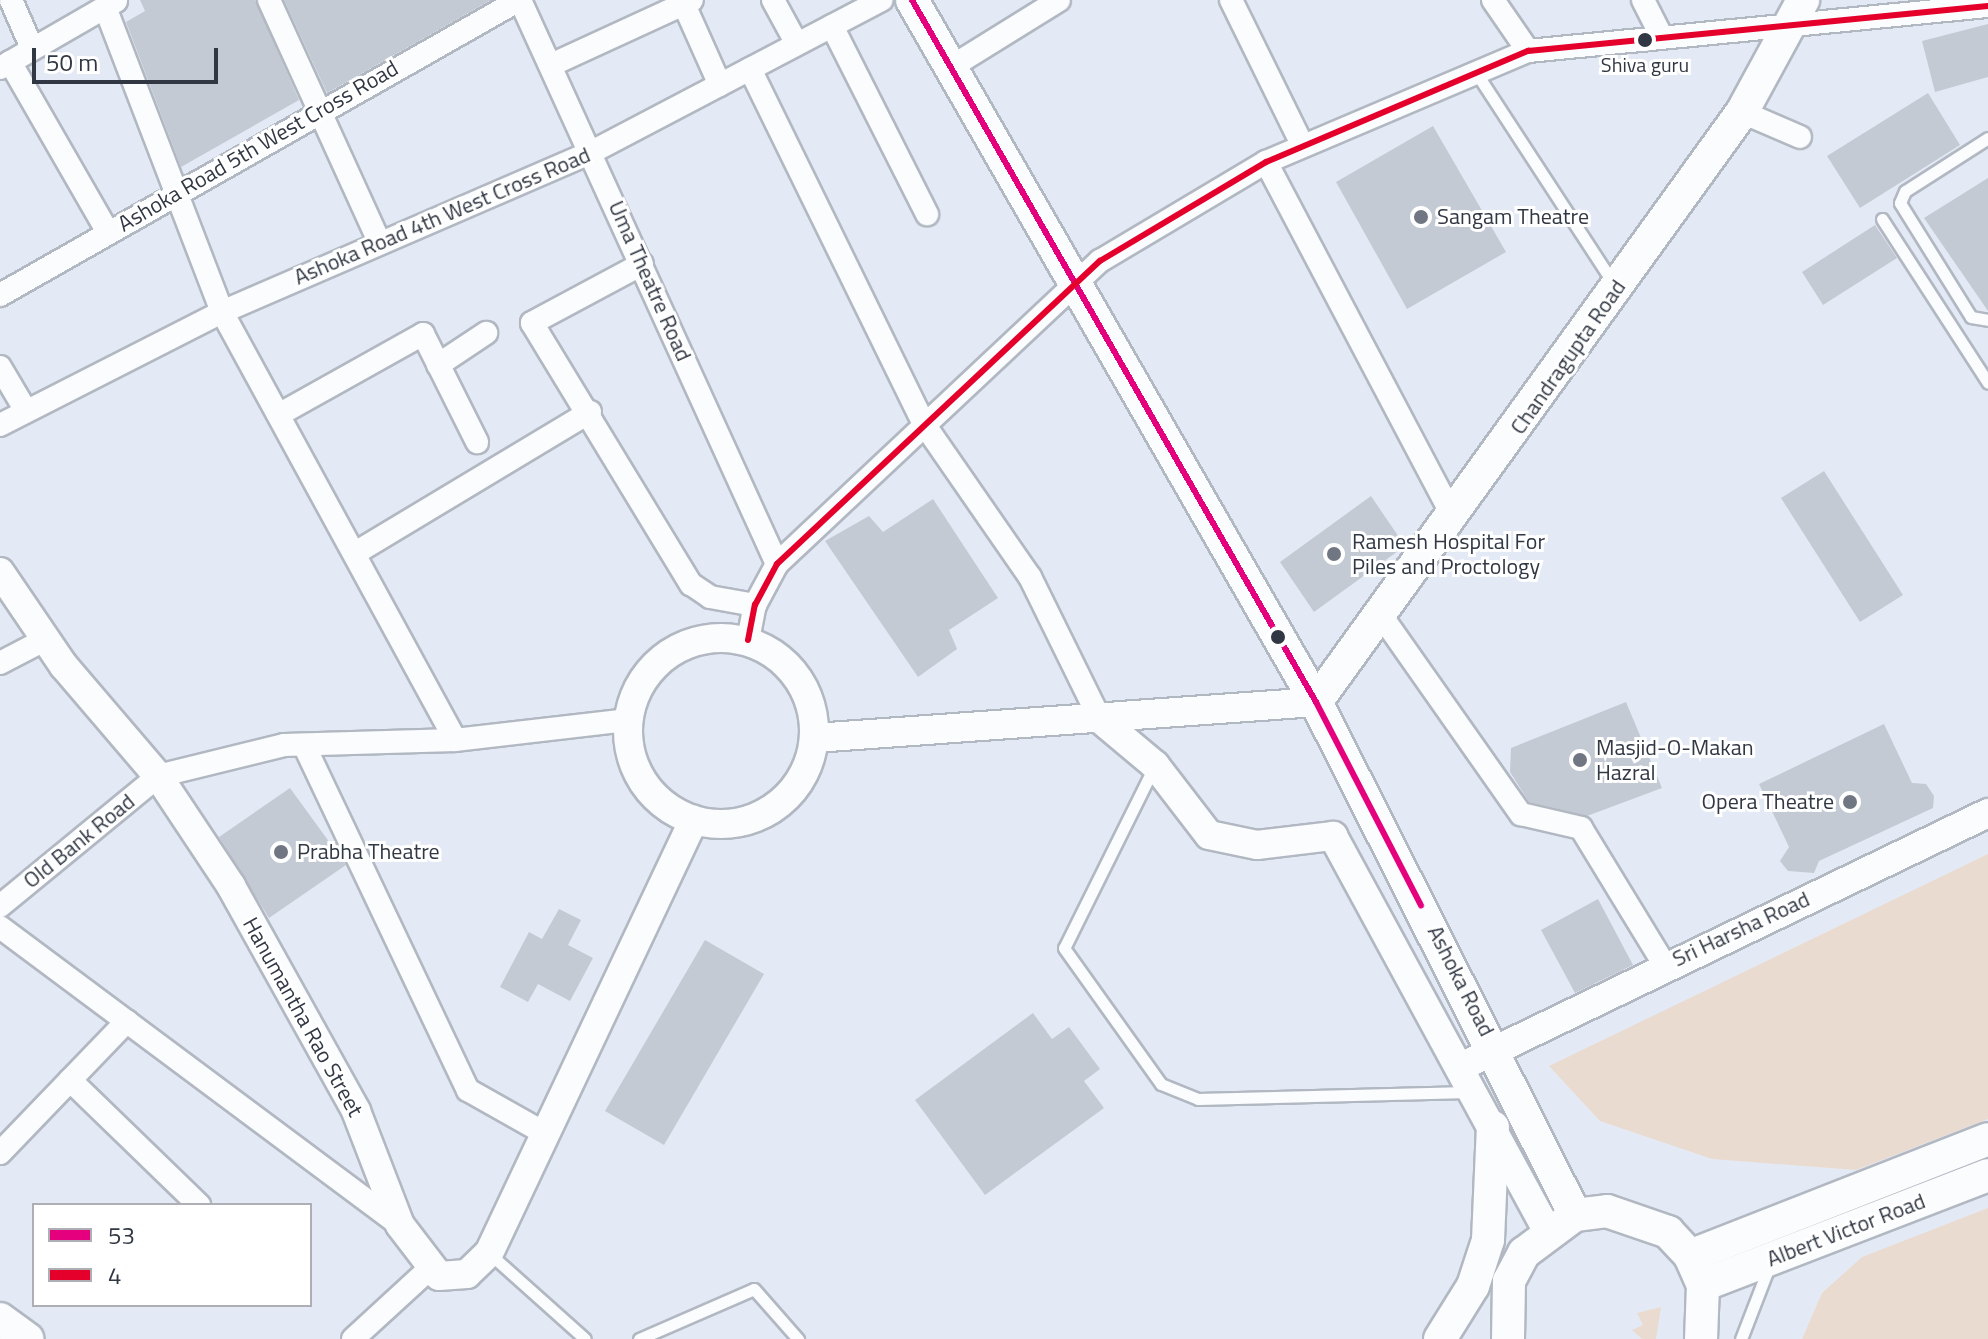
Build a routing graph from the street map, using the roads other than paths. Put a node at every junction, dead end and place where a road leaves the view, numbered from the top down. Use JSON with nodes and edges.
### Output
{"nodes":[{"id":1,"x":11,"y":0,"type":"edge"},
{"id":2,"x":269,"y":0,"type":"edge"},
{"id":3,"x":520,"y":0,"type":"edge"},
{"id":4,"x":773,"y":0,"type":"edge"},
{"id":5,"x":881,"y":0,"type":"edge"},
{"id":6,"x":912,"y":0,"type":"edge"},
{"id":7,"x":1059,"y":0,"type":"edge"},
{"id":8,"x":1231,"y":0,"type":"edge"},
{"id":9,"x":1493,"y":0,"type":"edge"},
{"id":10,"x":1643,"y":0,"type":"edge"},
{"id":11,"x":1803,"y":0,"type":"edge"},
{"id":12,"x":686,"y":1,"type":"edge"},
{"id":13,"x":111,"y":3,"type":"edge"},
{"id":14,"x":1988,"y":6,"type":"edge"},
{"id":15,"x":832,"y":26,"type":"junction"},
{"id":16,"x":1787,"y":30,"type":"junction"},
{"id":17,"x":1660,"y":34,"type":"junction"},
{"id":18,"x":797,"y":44,"type":"junction"},
{"id":19,"x":32,"y":48,"type":"junction"},
{"id":20,"x":1528,"y":51,"type":"junction"},
{"id":21,"x":5,"y":65,"type":"edge"},
{"id":22,"x":551,"y":65,"type":"junction"},
{"id":23,"x":951,"y":67,"type":"junction"},
{"id":24,"x":750,"y":69,"type":"junction"},
{"id":25,"x":1474,"y":70,"type":"junction"},
{"id":26,"x":720,"y":85,"type":"junction"},
{"id":27,"x":324,"y":108,"type":"junction"},
{"id":28,"x":1742,"y":112,"type":"junction"},
{"id":29,"x":1800,"y":137,"type":"dead end"},
{"id":30,"x":1988,"y":138,"type":"edge"},
{"id":31,"x":1302,"y":144,"type":"junction"},
{"id":32,"x":592,"y":152,"type":"junction"},
{"id":33,"x":1266,"y":162,"type":"junction"},
{"id":34,"x":178,"y":189,"type":"junction"},
{"id":35,"x":927,"y":214,"type":"dead end"},
{"id":36,"x":1882,"y":219,"type":"dead end"},
{"id":37,"x":107,"y":231,"type":"junction"},
{"id":38,"x":379,"y":241,"type":"junction"},
{"id":39,"x":642,"y":264,"type":"junction"},
{"id":40,"x":1080,"y":285,"type":"junction"},
{"id":41,"x":1617,"y":288,"type":"junction"},
{"id":42,"x":0,"y":295,"type":"edge"},
{"id":43,"x":222,"y":312,"type":"junction"},
{"id":44,"x":1988,"y":320,"type":"edge"},
{"id":45,"x":486,"y":333,"type":"dead end"},
{"id":46,"x":438,"y":365,"type":"junction"},
{"id":47,"x":0,"y":367,"type":"edge"},
{"id":48,"x":1988,"y":383,"type":"edge"},
{"id":49,"x":26,"y":411,"type":"junction"},
{"id":50,"x":590,"y":412,"type":"junction"},
{"id":51,"x":280,"y":414,"type":"junction"},
{"id":52,"x":924,"y":424,"type":"junction"},
{"id":53,"x":0,"y":425,"type":"edge"},
{"id":54,"x":477,"y":442,"type":"dead end"},
{"id":55,"x":1454,"y":519,"type":"junction"},
{"id":56,"x":357,"y":552,"type":"junction"},
{"id":57,"x":777,"y":564,"type":"junction"},
{"id":58,"x":0,"y":572,"type":"edge"},
{"id":59,"x":755,"y":605,"type":"junction"},
{"id":60,"x":1383,"y":618,"type":"junction"},
{"id":61,"x":46,"y":639,"type":"junction"},
{"id":62,"x":748,"y":640,"type":"junction"},
{"id":63,"x":0,"y":663,"type":"edge"},
{"id":64,"x":1316,"y":702,"type":"junction"},
{"id":65,"x":1100,"y":719,"type":"junction"},
{"id":66,"x":629,"y":720,"type":"junction"},
{"id":67,"x":815,"y":738,"type":"junction"},
{"id":68,"x":455,"y":740,"type":"junction"},
{"id":69,"x":304,"y":745,"type":"junction"},
{"id":70,"x":1155,"y":765,"type":"junction"},
{"id":71,"x":158,"y":776,"type":"junction"},
{"id":72,"x":1988,"y":813,"type":"edge"},
{"id":73,"x":694,"y":820,"type":"junction"},
{"id":74,"x":0,"y":906,"type":"edge"},
{"id":75,"x":0,"y":927,"type":"edge"},
{"id":76,"x":1664,"y":964,"type":"junction"},
{"id":77,"x":127,"y":1021,"type":"junction"},
{"id":78,"x":1495,"y":1049,"type":"junction"},
{"id":79,"x":1468,"y":1079,"type":"junction"},
{"id":80,"x":70,"y":1080,"type":"junction"},
{"id":81,"x":1493,"y":1127,"type":"junction"},
{"id":82,"x":546,"y":1134,"type":"junction"},
{"id":83,"x":1988,"y":1139,"type":"edge"},
{"id":84,"x":0,"y":1153,"type":"edge"},
{"id":85,"x":1988,"y":1175,"type":"edge"},
{"id":86,"x":197,"y":1203,"type":"edge"},
{"id":87,"x":1575,"y":1215,"type":"junction"},
{"id":88,"x":400,"y":1225,"type":"junction"},
{"id":89,"x":1547,"y":1230,"type":"junction"},
{"id":90,"x":489,"y":1253,"type":"junction"},
{"id":91,"x":1690,"y":1256,"type":"junction"},
{"id":92,"x":1775,"y":1258,"type":"junction"},
{"id":93,"x":429,"y":1269,"type":"junction"},
{"id":94,"x":1703,"y":1285,"type":"junction"},
{"id":95,"x":0,"y":1319,"type":"edge"},
{"id":96,"x":28,"y":1339,"type":"edge"},
{"id":97,"x":353,"y":1339,"type":"edge"},
{"id":98,"x":585,"y":1339,"type":"edge"},
{"id":99,"x":639,"y":1339,"type":"edge"},
{"id":100,"x":798,"y":1339,"type":"edge"},
{"id":101,"x":1440,"y":1339,"type":"edge"},
{"id":102,"x":1508,"y":1339,"type":"edge"},
{"id":103,"x":1701,"y":1339,"type":"edge"},
{"id":104,"x":1741,"y":1339,"type":"edge"}],
"edges":[{"from":1,"to":19,"type":"street"},
{"from":2,"to":27,"type":"street"},
{"from":3,"to":22,"type":"street","name":"Uma Theatre Road"},
{"from":3,"to":27,"type":"street","name":"Ashoka Road 5th West Cross Road"},
{"from":4,"to":18,"type":"street"},
{"from":5,"to":15,"type":"street","name":"Ashoka Road 4th West Cross Road"},
{"from":6,"to":23,"type":"main road","name":"Ashoka Road"},
{"from":7,"to":23,"type":"street"},
{"from":8,"to":31,"type":"street"},
{"from":9,"to":20,"type":"street"},
{"from":10,"to":17,"type":"street"},
{"from":11,"to":16,"type":"main road","name":"Chandragupta Road"},
{"from":12,"to":22,"type":"street"},
{"from":12,"to":26,"type":"street"},
{"from":13,"to":19,"type":"street"},
{"from":13,"to":34,"type":"street"},
{"from":14,"to":16,"type":"street"},
{"from":15,"to":18,"type":"street","name":"Ashoka Road 4th West Cross Road"},
{"from":15,"to":35,"type":"street"},
{"from":16,"to":17,"type":"street"},
{"from":16,"to":28,"type":"main road","name":"Chandragupta Road"},
{"from":17,"to":20,"type":"street"},
{"from":18,"to":24,"type":"street","name":"Ashoka Road 4th West Cross Road"},
{"from":19,"to":21,"type":"street"},
{"from":20,"to":25,"type":"street"},
{"from":21,"to":37,"type":"street"},
{"from":22,"to":32,"type":"street","name":"Uma Theatre Road"},
{"from":23,"to":40,"type":"main road","name":"Ashoka Road"},
{"from":24,"to":26,"type":"street","name":"Ashoka Road 4th West Cross Road"},
{"from":24,"to":52,"type":"street"},
{"from":25,"to":31,"type":"street"},
{"from":25,"to":41,"type":"lane"},
{"from":26,"to":32,"type":"street","name":"Ashoka Road 4th West Cross Road"},
{"from":27,"to":34,"type":"street","name":"Ashoka Road 5th West Cross Road"},
{"from":27,"to":38,"type":"street"},
{"from":28,"to":29,"type":"street"},
{"from":28,"to":41,"type":"main road","name":"Chandragupta Road"},
{"from":30,"to":44,"type":"lane"},
{"from":31,"to":33,"type":"street"},
{"from":32,"to":38,"type":"street","name":"Ashoka Road 4th West Cross Road"},
{"from":32,"to":39,"type":"street","name":"Uma Theatre Road"},
{"from":33,"to":40,"type":"street"},
{"from":33,"to":55,"type":"street"},
{"from":34,"to":37,"type":"street","name":"Ashoka Road 5th West Cross Road"},
{"from":34,"to":43,"type":"street"},
{"from":36,"to":48,"type":"lane"},
{"from":37,"to":42,"type":"street","name":"Ashoka Road 5th West Cross Road"},
{"from":38,"to":43,"type":"street","name":"Ashoka Road 4th West Cross Road"},
{"from":39,"to":50,"type":"street"},
{"from":39,"to":57,"type":"street","name":"Uma Theatre Road"},
{"from":40,"to":52,"type":"street"},
{"from":40,"to":64,"type":"main road","name":"Ashoka Road"},
{"from":41,"to":55,"type":"main road","name":"Chandragupta Road"},
{"from":43,"to":49,"type":"street","name":"Ashoka Road 4th West Cross Road"},
{"from":43,"to":51,"type":"street"},
{"from":45,"to":46,"type":"street"},
{"from":46,"to":51,"type":"street"},
{"from":46,"to":54,"type":"street"},
{"from":47,"to":49,"type":"street"},
{"from":49,"to":53,"type":"street","name":"Ashoka Road 4th West Cross Road"},
{"from":50,"to":56,"type":"street"},
{"from":50,"to":59,"type":"street"},
{"from":51,"to":56,"type":"street"},
{"from":52,"to":57,"type":"street"},
{"from":52,"to":65,"type":"street"},
{"from":55,"to":60,"type":"main road","name":"Chandragupta Road"},
{"from":56,"to":68,"type":"street"},
{"from":57,"to":59,"type":"street"},
{"from":58,"to":61,"type":"street","name":"Hanumantha Rao Street"},
{"from":59,"to":62,"type":"street"},
{"from":60,"to":64,"type":"main road","name":"Chandragupta Road"},
{"from":60,"to":76,"type":"street"},
{"from":61,"to":63,"type":"street"},
{"from":61,"to":71,"type":"street","name":"Hanumantha Rao Street"},
{"from":62,"to":66,"type":"street"},
{"from":62,"to":67,"type":"street"},
{"from":64,"to":65,"type":"street"},
{"from":64,"to":78,"type":"main road","name":"Ashoka Road"},
{"from":65,"to":67,"type":"street"},
{"from":65,"to":70,"type":"street"},
{"from":66,"to":68,"type":"street"},
{"from":66,"to":73,"type":"street"},
{"from":67,"to":73,"type":"street"},
{"from":68,"to":69,"type":"street"},
{"from":69,"to":71,"type":"street"},
{"from":69,"to":82,"type":"street"},
{"from":70,"to":79,"type":"street"},
{"from":70,"to":79,"type":"lane"},
{"from":71,"to":74,"type":"street","name":"Old Bank Road"},
{"from":71,"to":88,"type":"street","name":"Hanumantha Rao Street"},
{"from":72,"to":76,"type":"street","name":"Sri Harsha Road"},
{"from":73,"to":82,"type":"street"},
{"from":75,"to":77,"type":"street"},
{"from":76,"to":78,"type":"street","name":"Sri Harsha Road"},
{"from":77,"to":80,"type":"street"},
{"from":77,"to":88,"type":"street"},
{"from":78,"to":79,"type":"street","name":"Sri Harsha Road"},
{"from":78,"to":87,"type":"main road","name":"Ashoka Road"},
{"from":79,"to":81,"type":"street"},
{"from":80,"to":84,"type":"street"},
{"from":80,"to":86,"type":"street"},
{"from":81,"to":89,"type":"street"},
{"from":81,"to":101,"type":"main road"},
{"from":82,"to":90,"type":"street"},
{"from":83,"to":91,"type":"main road"},
{"from":85,"to":92,"type":"main road","name":"Albert Victor Road"},
{"from":87,"to":89,"type":"main road"},
{"from":87,"to":91,"type":"main road"},
{"from":88,"to":93,"type":"street","name":"Hanumantha Rao Street"},
{"from":89,"to":102,"type":"main road"},
{"from":90,"to":93,"type":"street"},
{"from":90,"to":98,"type":"lane"},
{"from":91,"to":94,"type":"main road"},
{"from":92,"to":94,"type":"main road","name":"Albert Victor Road"},
{"from":92,"to":104,"type":"lane"},
{"from":93,"to":97,"type":"street"},
{"from":94,"to":103,"type":"main road"},
{"from":95,"to":96,"type":"main road"},
{"from":99,"to":100,"type":"lane"}]}
